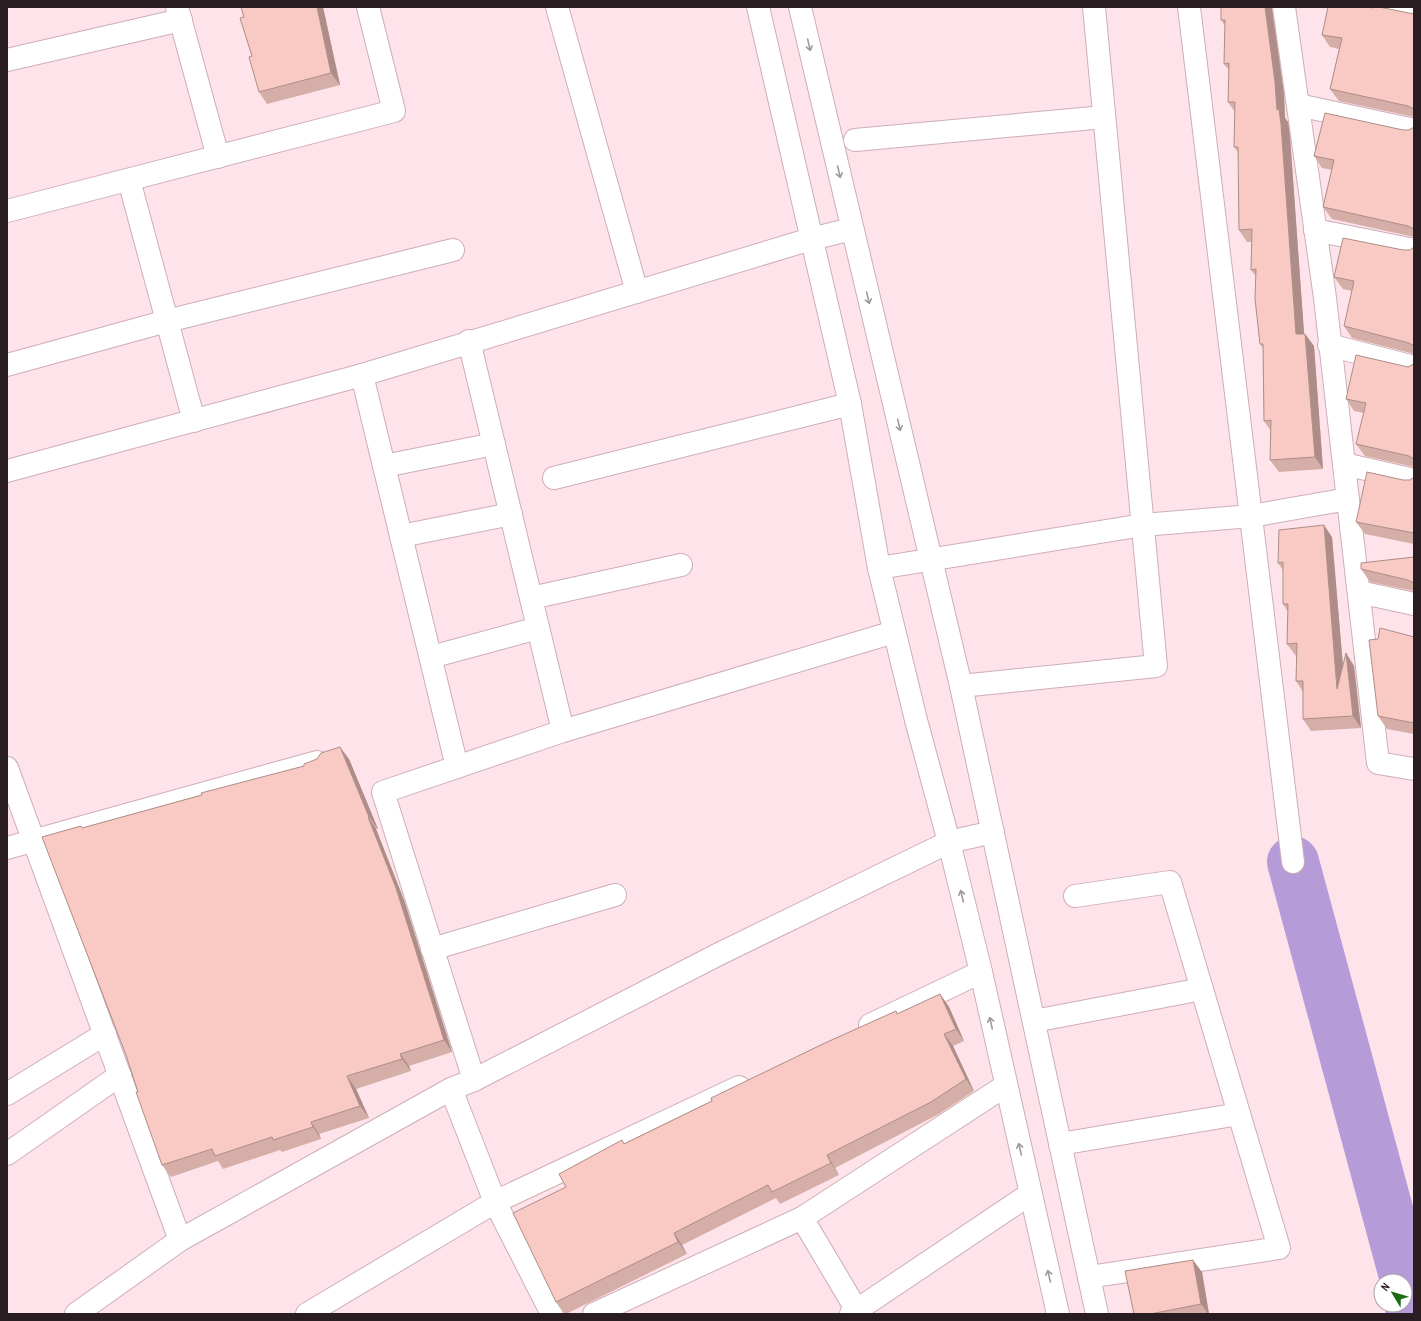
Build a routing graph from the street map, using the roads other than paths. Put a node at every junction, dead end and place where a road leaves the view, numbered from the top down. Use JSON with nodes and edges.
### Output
{"nodes":[{"id":1,"x":368,"y":7,"type":"edge"},
{"id":2,"x":557,"y":7,"type":"edge"},
{"id":3,"x":758,"y":7,"type":"edge"},
{"id":4,"x":800,"y":7,"type":"edge"},
{"id":5,"x":1094,"y":7,"type":"edge"},
{"id":6,"x":1189,"y":7,"type":"edge"},
{"id":7,"x":1284,"y":7,"type":"edge"},
{"id":8,"x":1387,"y":7,"type":"edge"},
{"id":9,"x":1414,"y":12,"type":"edge"},
{"id":10,"x":179,"y":13,"type":"edge"},
{"id":11,"x":7,"y":60,"type":"edge"},
{"id":12,"x":1298,"y":105,"type":"junction"},
{"id":13,"x":1104,"y":118,"type":"junction"},
{"id":14,"x":1414,"y":130,"type":"edge"},
{"id":15,"x":855,"y":140,"type":"dead end"},
{"id":16,"x":218,"y":156,"type":"junction"},
{"id":17,"x":129,"y":180,"type":"junction"},
{"id":18,"x":7,"y":210,"type":"edge"},
{"id":19,"x":852,"y":229,"type":"junction"},
{"id":20,"x":1315,"y":230,"type":"junction"},
{"id":21,"x":811,"y":239,"type":"junction"},
{"id":22,"x":454,"y":250,"type":"dead end"},
{"id":23,"x":1414,"y":250,"type":"edge"},
{"id":24,"x":637,"y":292,"type":"junction"},
{"id":25,"x":167,"y":321,"type":"junction"},
{"id":26,"x":469,"y":342,"type":"junction"},
{"id":27,"x":1329,"y":345,"type":"junction"},
{"id":28,"x":7,"y":365,"type":"edge"},
{"id":29,"x":1414,"y":367,"type":"edge"},
{"id":30,"x":362,"y":375,"type":"junction"},
{"id":31,"x":850,"y":404,"type":"junction"},
{"id":32,"x":194,"y":421,"type":"junction"},
{"id":33,"x":494,"y":444,"type":"junction"},
{"id":34,"x":1344,"y":464,"type":"junction"},
{"id":35,"x":384,"y":466,"type":"junction"},
{"id":36,"x":7,"y":471,"type":"edge"},
{"id":37,"x":554,"y":478,"type":"dead end"},
{"id":38,"x":1414,"y":480,"type":"edge"},
{"id":39,"x":1348,"y":499,"type":"junction"},
{"id":40,"x":511,"y":514,"type":"junction"},
{"id":41,"x":1251,"y":516,"type":"junction"},
{"id":42,"x":1143,"y":524,"type":"junction"},
{"id":43,"x":401,"y":536,"type":"junction"},
{"id":44,"x":931,"y":560,"type":"junction"},
{"id":45,"x":681,"y":565,"type":"dead end"},
{"id":46,"x":879,"y":568,"type":"junction"},
{"id":47,"x":1359,"y":592,"type":"junction"},
{"id":48,"x":531,"y":598,"type":"junction"},
{"id":49,"x":1414,"y":604,"type":"edge"},
{"id":50,"x":538,"y":628,"type":"junction"},
{"id":51,"x":894,"y":632,"type":"junction"},
{"id":52,"x":431,"y":658,"type":"junction"},
{"id":53,"x":961,"y":686,"type":"junction"},
{"id":54,"x":563,"y":731,"type":"junction"},
{"id":55,"x":317,"y":762,"type":"edge"},
{"id":56,"x":457,"y":767,"type":"junction"},
{"id":57,"x":7,"y":768,"type":"edge"},
{"id":58,"x":1414,"y":769,"type":"edge"},
{"id":59,"x":993,"y":832,"type":"junction"},
{"id":60,"x":34,"y":842,"type":"junction"},
{"id":61,"x":949,"y":842,"type":"junction"},
{"id":62,"x":7,"y":848,"type":"edge"},
{"id":63,"x":1293,"y":862,"type":"dead end"},
{"id":64,"x":615,"y":895,"type":"dead end"},
{"id":65,"x":1075,"y":896,"type":"dead end"},
{"id":66,"x":432,"y":949,"type":"junction"},
{"id":67,"x":981,"y":972,"type":"junction"},
{"id":68,"x":1202,"y":989,"type":"junction"},
{"id":69,"x":1034,"y":1021,"type":"junction"},
{"id":70,"x":852,"y":1033,"type":"edge"},
{"id":71,"x":104,"y":1034,"type":"junction"},
{"id":72,"x":120,"y":1075,"type":"junction"},
{"id":73,"x":760,"y":1077,"type":"edge"},
{"id":74,"x":474,"y":1080,"type":"junction"},
{"id":75,"x":1005,"y":1086,"type":"junction"},
{"id":76,"x":452,"y":1089,"type":"junction"},
{"id":77,"x":7,"y":1094,"type":"edge"},
{"id":78,"x":1239,"y":1114,"type":"junction"},
{"id":79,"x":1060,"y":1144,"type":"junction"},
{"id":80,"x":7,"y":1154,"type":"edge"},
{"id":81,"x":1030,"y":1194,"type":"junction"},
{"id":82,"x":495,"y":1202,"type":"junction"},
{"id":83,"x":802,"y":1218,"type":"junction"},
{"id":84,"x":180,"y":1240,"type":"junction"},
{"id":85,"x":1089,"y":1277,"type":"junction"},
{"id":86,"x":856,"y":1313,"type":"edge"},
{"id":87,"x":76,"y":1314,"type":"edge"},
{"id":88,"x":307,"y":1314,"type":"edge"},
{"id":89,"x":552,"y":1314,"type":"edge"},
{"id":90,"x":594,"y":1314,"type":"edge"},
{"id":91,"x":1058,"y":1314,"type":"edge"},
{"id":92,"x":1097,"y":1314,"type":"edge"}],
"edges":[{"from":1,"to":16,"type":"street"},
{"from":2,"to":24,"type":"street"},
{"from":3,"to":21,"type":"street"},
{"from":4,"to":19,"type":"street","one_way":true},
{"from":5,"to":13,"type":"street"},
{"from":6,"to":41,"type":"street"},
{"from":7,"to":12,"type":"street"},
{"from":8,"to":9,"type":"street"},
{"from":10,"to":11,"type":"street"},
{"from":10,"to":16,"type":"street"},
{"from":12,"to":14,"type":"street"},
{"from":12,"to":20,"type":"street"},
{"from":13,"to":15,"type":"street"},
{"from":13,"to":42,"type":"street"},
{"from":16,"to":17,"type":"street"},
{"from":17,"to":18,"type":"street"},
{"from":17,"to":25,"type":"street"},
{"from":19,"to":21,"type":"street"},
{"from":19,"to":44,"type":"street","one_way":true},
{"from":20,"to":23,"type":"street"},
{"from":20,"to":27,"type":"street"},
{"from":21,"to":24,"type":"street"},
{"from":21,"to":31,"type":"street"},
{"from":22,"to":25,"type":"street"},
{"from":24,"to":26,"type":"street"},
{"from":25,"to":28,"type":"street"},
{"from":25,"to":32,"type":"street"},
{"from":26,"to":30,"type":"street"},
{"from":26,"to":33,"type":"street"},
{"from":27,"to":29,"type":"street"},
{"from":27,"to":34,"type":"street"},
{"from":30,"to":32,"type":"street"},
{"from":30,"to":35,"type":"street"},
{"from":31,"to":37,"type":"street"},
{"from":31,"to":46,"type":"street"},
{"from":32,"to":36,"type":"street"},
{"from":33,"to":35,"type":"street"},
{"from":33,"to":40,"type":"street"},
{"from":34,"to":38,"type":"street"},
{"from":34,"to":39,"type":"street"},
{"from":35,"to":43,"type":"street"},
{"from":39,"to":41,"type":"street"},
{"from":39,"to":47,"type":"street"},
{"from":40,"to":43,"type":"street"},
{"from":40,"to":48,"type":"street"},
{"from":41,"to":42,"type":"street"},
{"from":41,"to":63,"type":"street"},
{"from":42,"to":44,"type":"street"},
{"from":42,"to":53,"type":"street"},
{"from":43,"to":52,"type":"street"},
{"from":44,"to":46,"type":"street"},
{"from":44,"to":53,"type":"street"},
{"from":45,"to":48,"type":"street"},
{"from":46,"to":51,"type":"street"},
{"from":47,"to":49,"type":"street"},
{"from":47,"to":58,"type":"street"},
{"from":48,"to":50,"type":"street"},
{"from":50,"to":52,"type":"street"},
{"from":50,"to":54,"type":"street"},
{"from":51,"to":54,"type":"street"},
{"from":51,"to":61,"type":"street"},
{"from":52,"to":56,"type":"street"},
{"from":53,"to":59,"type":"street"},
{"from":54,"to":56,"type":"street"},
{"from":55,"to":60,"type":"street"},
{"from":56,"to":66,"type":"street"},
{"from":57,"to":60,"type":"street"},
{"from":59,"to":61,"type":"street"},
{"from":59,"to":69,"type":"street"},
{"from":60,"to":62,"type":"street"},
{"from":60,"to":71,"type":"street"},
{"from":67,"to":61,"type":"street","one_way":true},
{"from":61,"to":74,"type":"street"},
{"from":64,"to":66,"type":"street"},
{"from":65,"to":68,"type":"street"},
{"from":66,"to":74,"type":"street"},
{"from":67,"to":70,"type":"street"},
{"from":75,"to":67,"type":"street","one_way":true},
{"from":68,"to":69,"type":"street"},
{"from":68,"to":78,"type":"street"},
{"from":69,"to":79,"type":"street"},
{"from":71,"to":72,"type":"street"},
{"from":71,"to":77,"type":"street"},
{"from":72,"to":80,"type":"street"},
{"from":72,"to":84,"type":"street"},
{"from":73,"to":82,"type":"street"},
{"from":74,"to":76,"type":"street"},
{"from":81,"to":75,"type":"street","one_way":true},
{"from":75,"to":83,"type":"street"},
{"from":76,"to":82,"type":"street"},
{"from":76,"to":84,"type":"street"},
{"from":78,"to":79,"type":"street"},
{"from":78,"to":85,"type":"street"},
{"from":79,"to":85,"type":"street"},
{"from":81,"to":86,"type":"street"},
{"from":91,"to":81,"type":"street","one_way":true},
{"from":82,"to":88,"type":"street"},
{"from":82,"to":89,"type":"street"},
{"from":83,"to":86,"type":"street"},
{"from":83,"to":90,"type":"street"},
{"from":84,"to":87,"type":"street"},
{"from":85,"to":92,"type":"street"}]}
